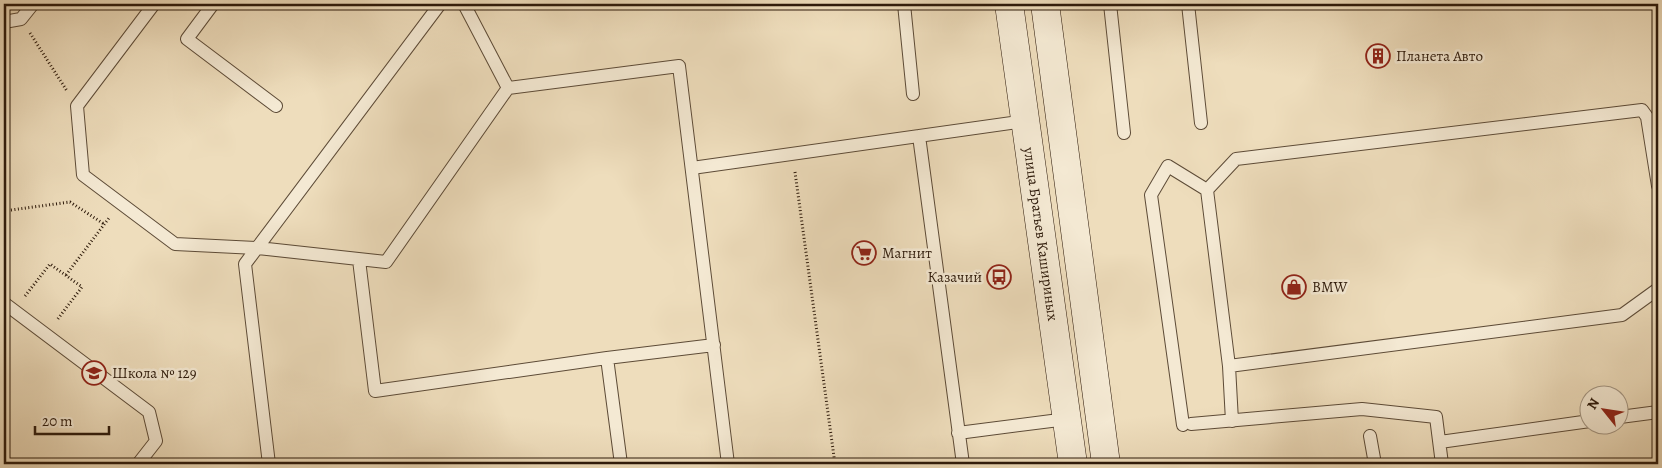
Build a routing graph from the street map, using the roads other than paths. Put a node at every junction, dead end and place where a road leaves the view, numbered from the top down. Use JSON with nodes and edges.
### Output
{"nodes":[{"id":1,"x":33,"y":4,"type":"edge"},
{"id":2,"x":154,"y":4,"type":"edge"},
{"id":3,"x":213,"y":4,"type":"edge"},
{"id":4,"x":440,"y":4,"type":"edge"},
{"id":5,"x":464,"y":4,"type":"edge"},
{"id":6,"x":904,"y":4,"type":"edge"},
{"id":7,"x":1008,"y":4,"type":"edge"},
{"id":8,"x":1045,"y":4,"type":"edge"},
{"id":9,"x":1110,"y":4,"type":"edge"},
{"id":10,"x":1188,"y":4,"type":"edge"},
{"id":11,"x":4,"y":22,"type":"edge"},
{"id":12,"x":508,"y":88,"type":"junction"},
{"id":13,"x":913,"y":94,"type":"dead end"},
{"id":14,"x":276,"y":106,"type":"dead end"},
{"id":15,"x":1025,"y":122,"type":"junction"},
{"id":16,"x":1201,"y":123,"type":"dead end"},
{"id":17,"x":1124,"y":133,"type":"dead end"},
{"id":18,"x":919,"y":136,"type":"junction"},
{"id":19,"x":692,"y":168,"type":"junction"},
{"id":20,"x":1658,"y":186,"type":"edge"},
{"id":21,"x":1207,"y":190,"type":"junction"},
{"id":22,"x":258,"y":248,"type":"junction"},
{"id":23,"x":359,"y":260,"type":"junction"},
{"id":24,"x":1658,"y":289,"type":"edge"},
{"id":25,"x":9,"y":307,"type":"edge"},
{"id":26,"x":714,"y":345,"type":"junction"},
{"id":27,"x":607,"y":358,"type":"junction"},
{"id":28,"x":1229,"y":366,"type":"junction"},
{"id":29,"x":1658,"y":412,"type":"edge"},
{"id":30,"x":1630,"y":416,"type":"edge"},
{"id":31,"x":1066,"y":419,"type":"junction"},
{"id":32,"x":1232,"y":421,"type":"junction"},
{"id":33,"x":1580,"y":422,"type":"edge"},
{"id":34,"x":958,"y":433,"type":"junction"},
{"id":35,"x":1370,"y":436,"type":"dead end"},
{"id":36,"x":1440,"y":442,"type":"junction"},
{"id":37,"x":138,"y":464,"type":"edge"},
{"id":38,"x":269,"y":464,"type":"edge"},
{"id":39,"x":621,"y":464,"type":"edge"},
{"id":40,"x":728,"y":464,"type":"edge"},
{"id":41,"x":963,"y":464,"type":"edge"},
{"id":42,"x":1073,"y":464,"type":"edge"},
{"id":43,"x":1106,"y":464,"type":"edge"},
{"id":44,"x":1375,"y":464,"type":"edge"},
{"id":45,"x":1442,"y":464,"type":"edge"}],
"edges":[{"from":1,"to":11,"type":"lane"},
{"from":2,"to":22,"type":"lane"},
{"from":3,"to":14,"type":"lane"},
{"from":4,"to":22,"type":"lane"},
{"from":5,"to":12,"type":"lane"},
{"from":6,"to":13,"type":"lane"},
{"from":7,"to":15,"type":"main road","name":"улица Братьев Кашириных"},
{"from":8,"to":43,"type":"main road"},
{"from":9,"to":17,"type":"lane"},
{"from":10,"to":16,"type":"lane"},
{"from":12,"to":19,"type":"lane"},
{"from":12,"to":23,"type":"lane"},
{"from":15,"to":18,"type":"lane"},
{"from":15,"to":31,"type":"main road","name":"улица Братьев Кашириных"},
{"from":18,"to":19,"type":"lane"},
{"from":18,"to":34,"type":"lane"},
{"from":19,"to":26,"type":"lane"},
{"from":20,"to":21,"type":"lane"},
{"from":21,"to":28,"type":"lane"},
{"from":21,"to":32,"type":"lane"},
{"from":22,"to":23,"type":"lane"},
{"from":22,"to":38,"type":"lane"},
{"from":23,"to":27,"type":"lane"},
{"from":24,"to":28,"type":"lane"},
{"from":25,"to":37,"type":"lane"},
{"from":26,"to":27,"type":"lane"},
{"from":26,"to":40,"type":"lane"},
{"from":27,"to":39,"type":"lane"},
{"from":28,"to":32,"type":"lane"},
{"from":29,"to":30,"type":"lane"},
{"from":31,"to":34,"type":"lane"},
{"from":31,"to":42,"type":"main road","name":"улица Братьев Кашириных"},
{"from":32,"to":36,"type":"lane"},
{"from":33,"to":36,"type":"lane"},
{"from":34,"to":41,"type":"lane"},
{"from":35,"to":44,"type":"lane"},
{"from":36,"to":45,"type":"lane"}]}
